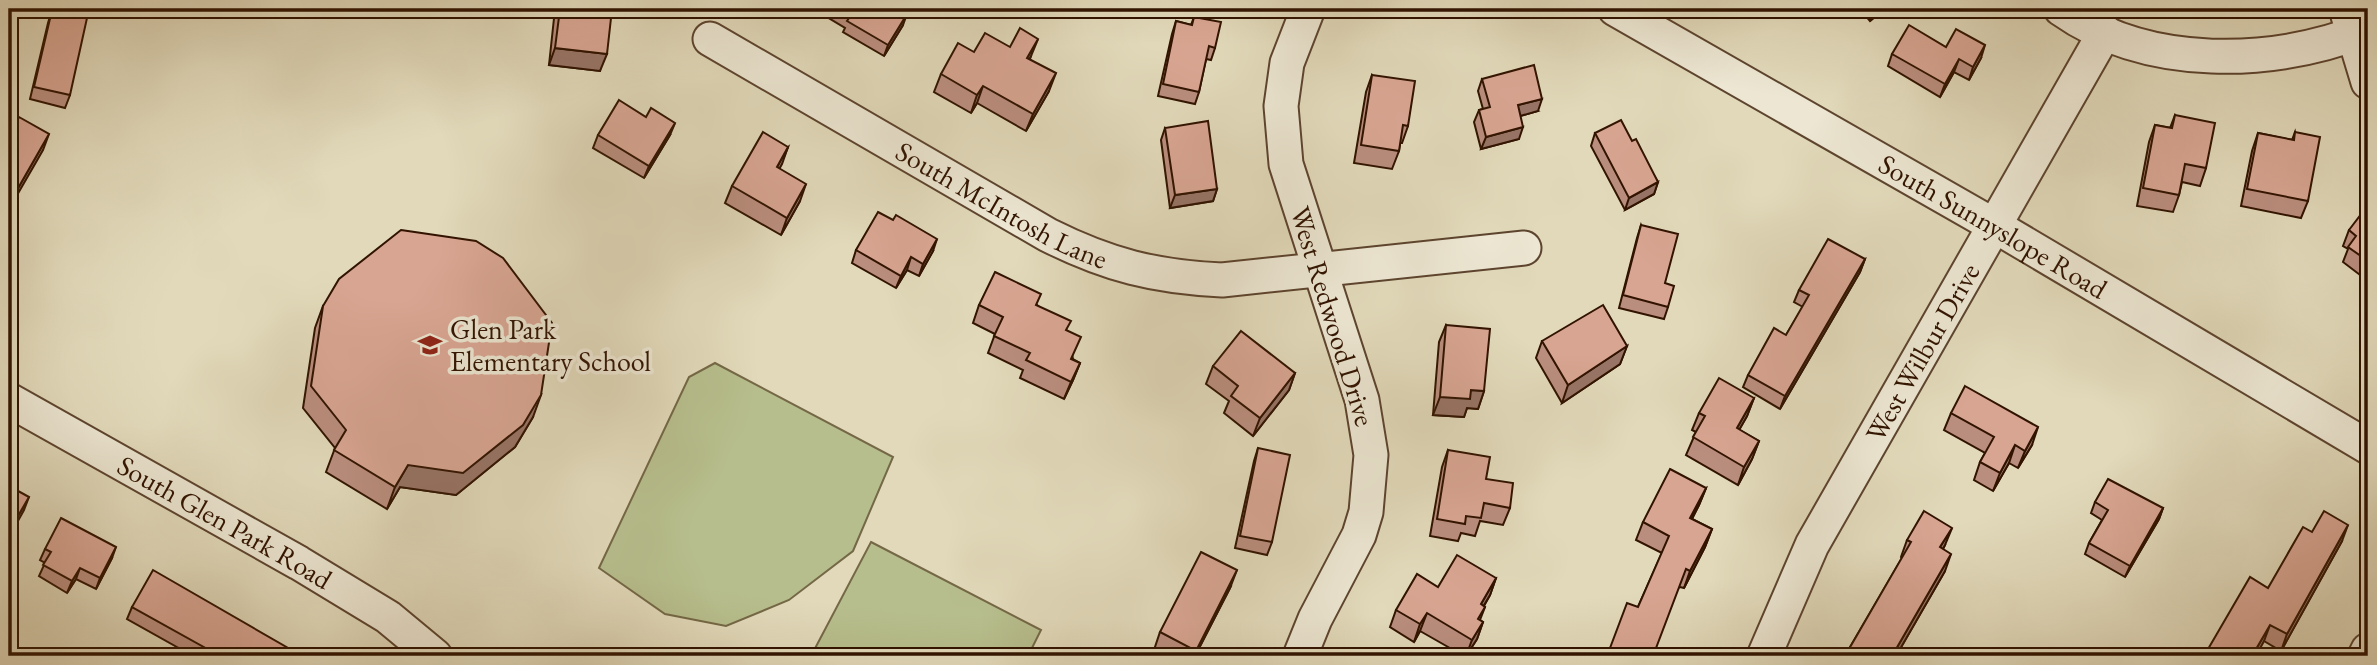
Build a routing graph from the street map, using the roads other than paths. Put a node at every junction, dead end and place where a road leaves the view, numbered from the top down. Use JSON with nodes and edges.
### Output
{"nodes":[{"id":1,"x":1308,"y":9,"type":"edge"},
{"id":2,"x":1615,"y":9,"type":"edge"},
{"id":3,"x":2061,"y":9,"type":"edge"},
{"id":4,"x":2356,"y":24,"type":"edge"},
{"id":5,"x":2105,"y":32,"type":"junction"},
{"id":6,"x":710,"y":39,"type":"dead end"},
{"id":7,"x":2368,"y":82,"type":"edge"},
{"id":8,"x":1995,"y":226,"type":"junction"},
{"id":9,"x":1524,"y":248,"type":"dead end"},
{"id":10,"x":1320,"y":270,"type":"junction"},
{"id":11,"x":9,"y":400,"type":"edge"},
{"id":12,"x":2368,"y":447,"type":"edge"},
{"id":13,"x":2368,"y":650,"type":"edge"},
{"id":14,"x":435,"y":656,"type":"edge"},
{"id":15,"x":1300,"y":656,"type":"edge"},
{"id":16,"x":1764,"y":656,"type":"edge"},
{"id":17,"x":2365,"y":656,"type":"edge"}],
"edges":[{"from":1,"to":10,"type":"street","name":"West Redwood Drive"},
{"from":2,"to":8,"type":"street","name":"South Sunnyslope Road"},
{"from":3,"to":5,"type":"street"},
{"from":4,"to":5,"type":"street"},
{"from":4,"to":7,"type":"street"},
{"from":5,"to":8,"type":"street","name":"West Wilbur Drive"},
{"from":6,"to":10,"type":"street","name":"South McIntosh Lane"},
{"from":8,"to":12,"type":"street","name":"South Sunnyslope Road"},
{"from":8,"to":16,"type":"street","name":"West Wilbur Drive"},
{"from":9,"to":10,"type":"street","name":"South McIntosh Lane"},
{"from":10,"to":15,"type":"street","name":"West Redwood Drive"},
{"from":11,"to":14,"type":"street","name":"South Glen Park Road"},
{"from":13,"to":17,"type":"street"}]}
